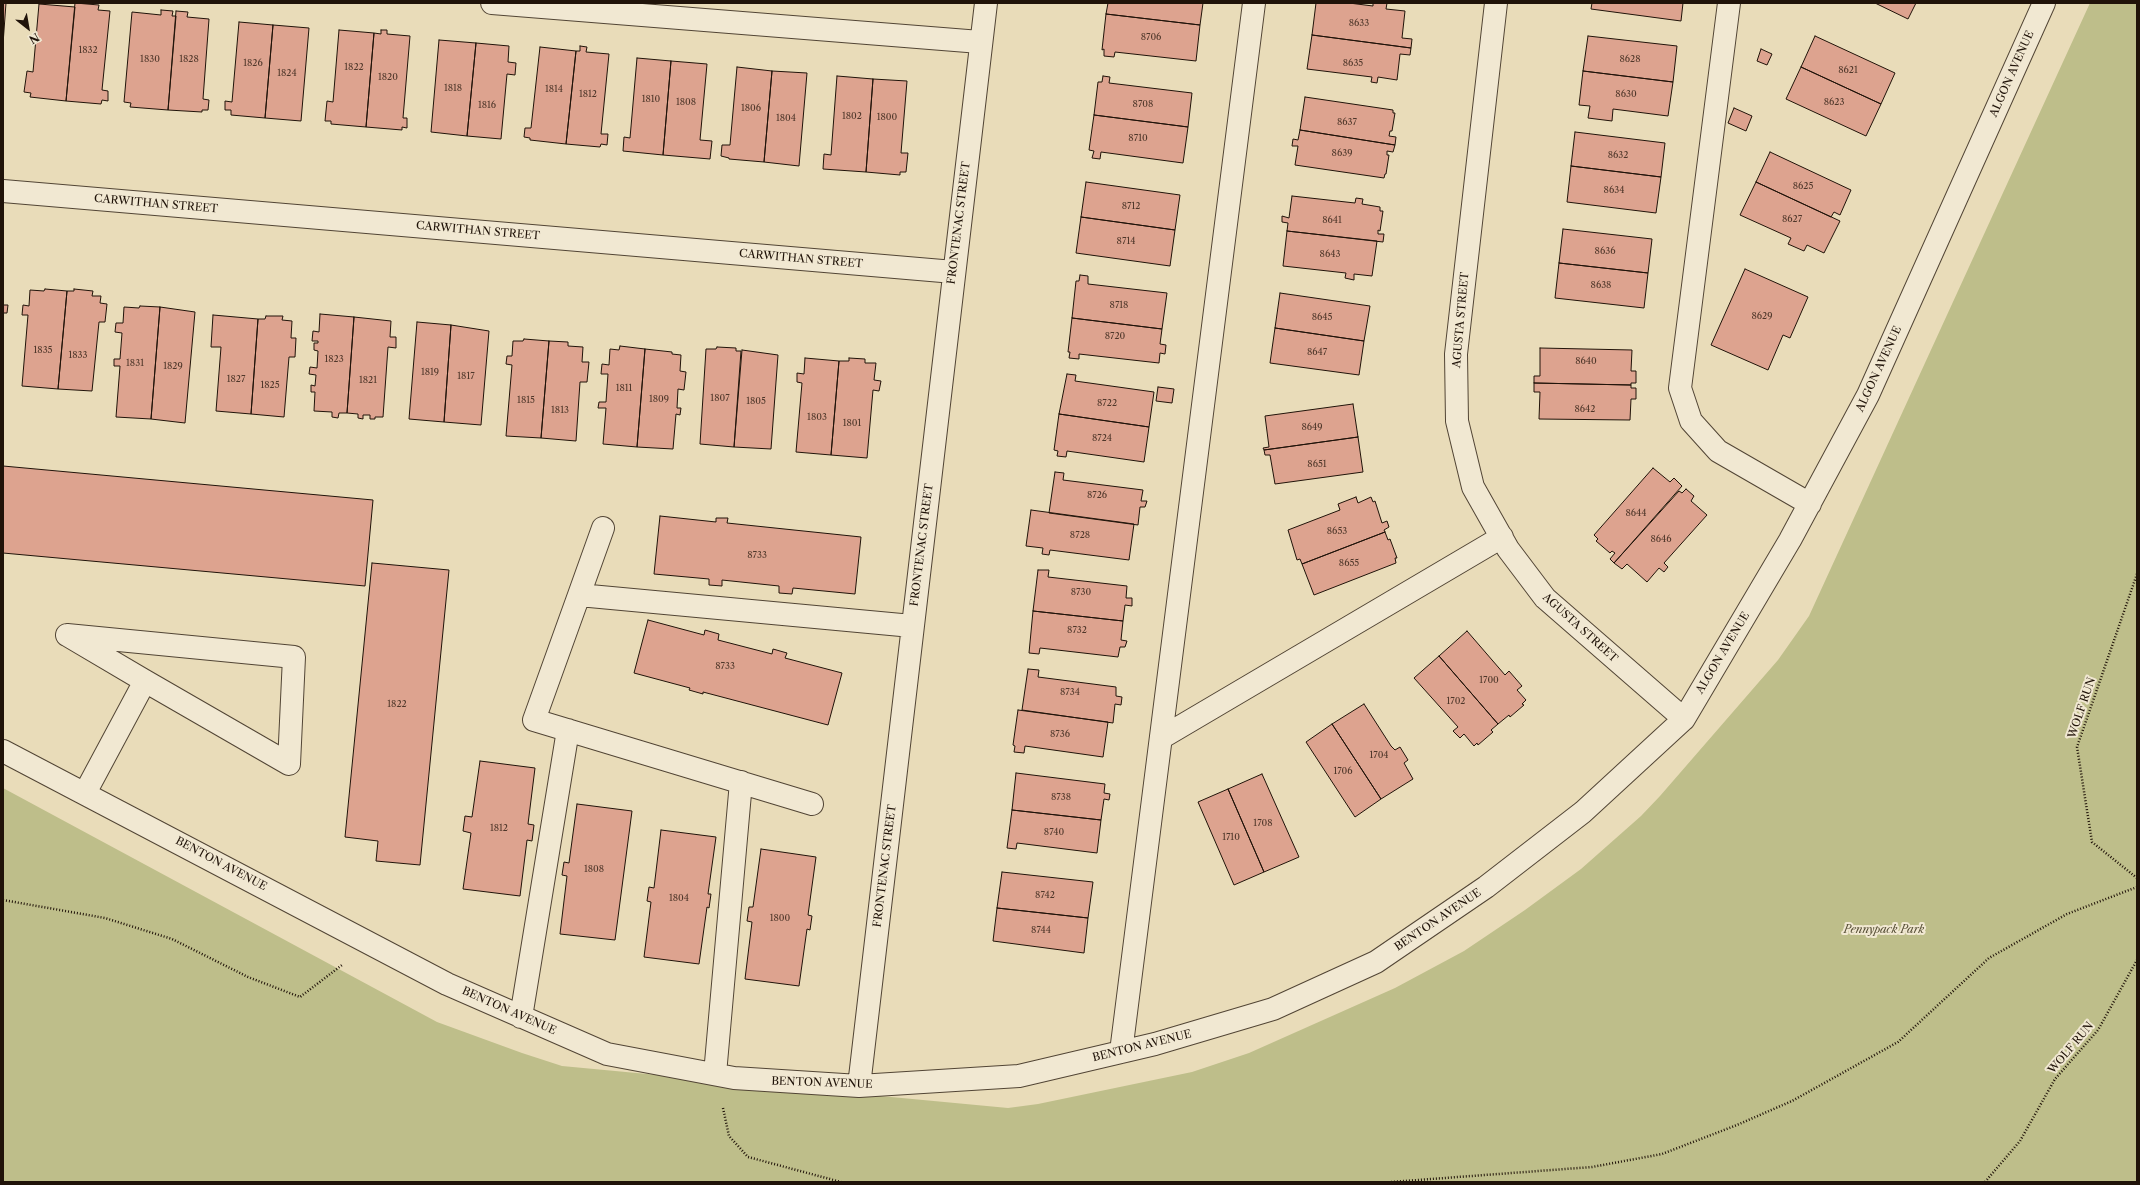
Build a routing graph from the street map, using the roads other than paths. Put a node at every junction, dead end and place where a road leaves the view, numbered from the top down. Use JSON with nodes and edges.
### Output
{"nodes":[{"id":1,"x":492,"y":3,"type":"edge"},
{"id":2,"x":986,"y":3,"type":"edge"},
{"id":3,"x":1254,"y":3,"type":"edge"},
{"id":4,"x":1496,"y":3,"type":"edge"},
{"id":5,"x":1729,"y":3,"type":"edge"},
{"id":6,"x":2044,"y":3,"type":"edge"},
{"id":7,"x":980,"y":42,"type":"junction"},
{"id":8,"x":3,"y":191,"type":"edge"},
{"id":9,"x":954,"y":272,"type":"junction"},
{"id":10,"x":1810,"y":504,"type":"junction"},
{"id":11,"x":604,"y":528,"type":"dead end"},
{"id":12,"x":1502,"y":537,"type":"junction"},
{"id":13,"x":580,"y":595,"type":"junction"},
{"id":14,"x":912,"y":626,"type":"junction"},
{"id":15,"x":145,"y":681,"type":"junction"},
{"id":16,"x":1684,"y":719,"type":"junction"},
{"id":17,"x":568,"y":730,"type":"junction"},
{"id":18,"x":1161,"y":738,"type":"junction"},
{"id":19,"x":3,"y":751,"type":"edge"},
{"id":20,"x":741,"y":782,"type":"junction"},
{"id":21,"x":85,"y":793,"type":"junction"},
{"id":22,"x":812,"y":804,"type":"dead end"},
{"id":23,"x":521,"y":1016,"type":"junction"},
{"id":24,"x":1121,"y":1052,"type":"junction"},
{"id":25,"x":714,"y":1074,"type":"junction"},
{"id":26,"x":859,"y":1086,"type":"junction"}],
"edges":[{"from":1,"to":7,"type":"street"},
{"from":2,"to":7,"type":"street","name":"FRONTENAC STREET"},
{"from":3,"to":18,"type":"street"},
{"from":4,"to":12,"type":"street","name":"AGUSTA STREET"},
{"from":5,"to":10,"type":"street"},
{"from":6,"to":10,"type":"street","name":"ALGON AVENUE"},
{"from":7,"to":9,"type":"street","name":"FRONTENAC STREET"},
{"from":8,"to":9,"type":"street","name":"CARWITHAN STREET"},
{"from":9,"to":14,"type":"street","name":"FRONTENAC STREET"},
{"from":10,"to":16,"type":"street","name":"ALGON AVENUE"},
{"from":11,"to":13,"type":"street"},
{"from":12,"to":16,"type":"street","name":"AGUSTA STREET"},
{"from":12,"to":18,"type":"street"},
{"from":13,"to":14,"type":"street"},
{"from":13,"to":17,"type":"street"},
{"from":14,"to":26,"type":"street","name":"FRONTENAC STREET"},
{"from":15,"to":15,"type":"street"},
{"from":15,"to":21,"type":"street"},
{"from":16,"to":24,"type":"street","name":"BENTON AVENUE"},
{"from":17,"to":20,"type":"street"},
{"from":17,"to":23,"type":"street"},
{"from":18,"to":24,"type":"street"},
{"from":19,"to":21,"type":"street","name":"BENTON AVENUE"},
{"from":20,"to":22,"type":"street"},
{"from":20,"to":25,"type":"street"},
{"from":21,"to":23,"type":"street","name":"BENTON AVENUE"},
{"from":23,"to":25,"type":"street","name":"BENTON AVENUE"},
{"from":24,"to":26,"type":"street","name":"BENTON AVENUE"},
{"from":25,"to":26,"type":"street","name":"BENTON AVENUE"}]}
